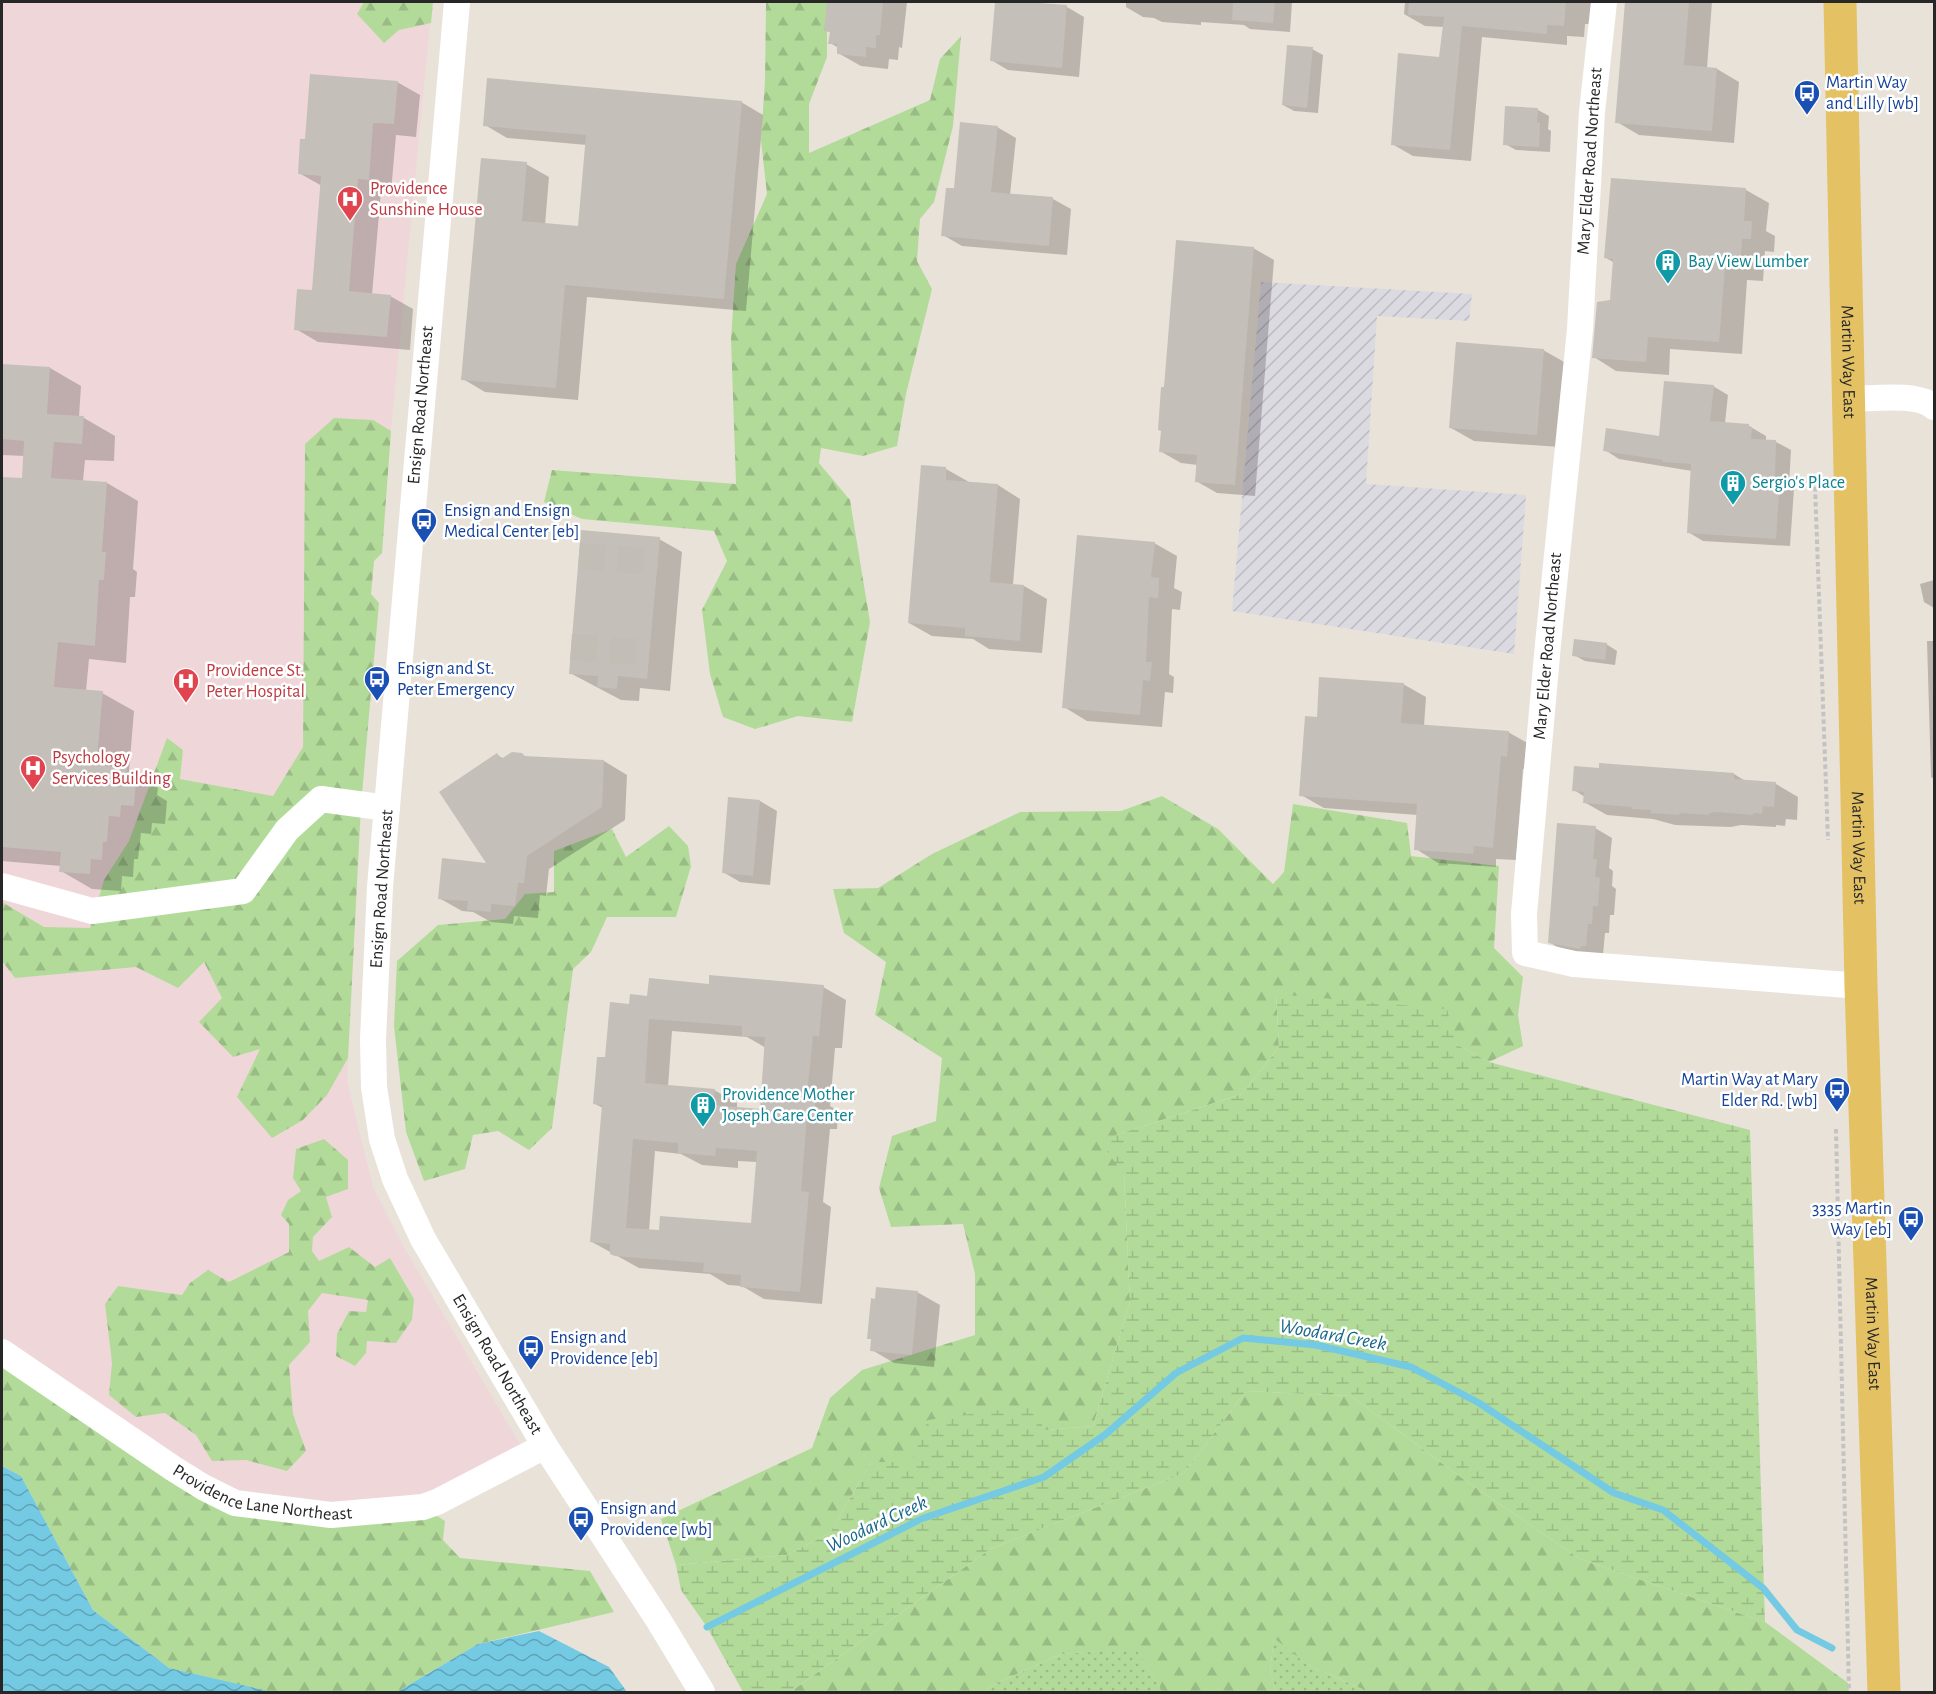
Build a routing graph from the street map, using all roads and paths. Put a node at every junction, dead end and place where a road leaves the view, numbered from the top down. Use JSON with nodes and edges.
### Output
{"nodes":[{"id":1,"x":457,"y":2,"type":"edge"},
{"id":2,"x":1604,"y":2,"type":"edge"},
{"id":3,"x":1840,"y":2,"type":"edge"},
{"id":4,"x":1849,"y":399,"type":"junction"},
{"id":5,"x":1935,"y":407,"type":"edge"},
{"id":6,"x":1815,"y":487,"type":"dead end"},
{"id":7,"x":387,"y":808,"type":"junction"},
{"id":8,"x":1828,"y":842,"type":"dead end"},
{"id":9,"x":2,"y":886,"type":"edge"},
{"id":10,"x":1862,"y":986,"type":"junction"},
{"id":11,"x":1836,"y":1126,"type":"dead end"},
{"id":12,"x":2,"y":1352,"type":"edge"},
{"id":13,"x":545,"y":1446,"type":"junction"},
{"id":14,"x":702,"y":1692,"type":"edge"},
{"id":15,"x":1849,"y":1692,"type":"edge"},
{"id":16,"x":1884,"y":1692,"type":"edge"}],
"edges":[{"from":1,"to":7,"type":"street","name":"Ensign Road Northeast"},
{"from":2,"to":10,"type":"street","name":"Mary Elder Road Northeast"},
{"from":3,"to":4,"type":"main road","name":"Martin Way East"},
{"from":4,"to":5,"type":"street"},
{"from":4,"to":10,"type":"main road","name":"Martin Way East"},
{"from":6,"to":8,"type":"path"},
{"from":7,"to":9,"type":"street"},
{"from":7,"to":13,"type":"street","name":"Ensign Road Northeast"},
{"from":10,"to":16,"type":"main road","name":"Martin Way East"},
{"from":11,"to":15,"type":"path"},
{"from":12,"to":13,"type":"street","name":"Providence Lane Northeast"},
{"from":13,"to":14,"type":"street","name":"Ensign Road Northeast"}]}
